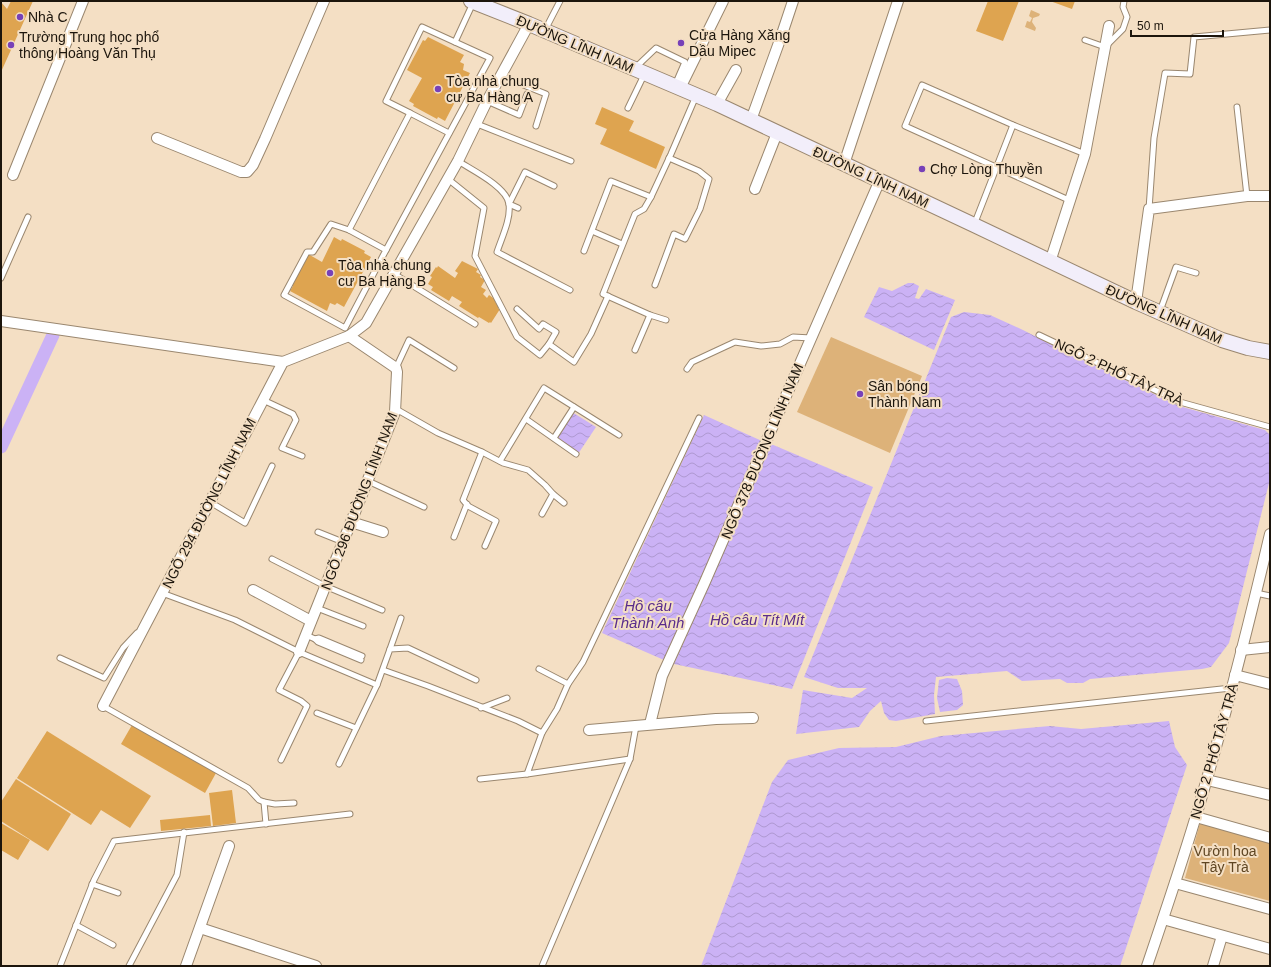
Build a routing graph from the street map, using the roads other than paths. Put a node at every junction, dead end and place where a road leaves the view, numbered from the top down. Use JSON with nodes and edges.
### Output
{"nodes":[{"id":1,"x":83,"y":1,"type":"edge"},
{"id":2,"x":324,"y":1,"type":"edge"},
{"id":3,"x":560,"y":1,"type":"edge"},
{"id":4,"x":722,"y":1,"type":"edge"},
{"id":5,"x":792,"y":1,"type":"edge"},
{"id":6,"x":898,"y":1,"type":"edge"},
{"id":7,"x":1124,"y":1,"type":"edge"},
{"id":8,"x":478,"y":2,"type":"edge"},
{"id":9,"x":529,"y":24,"type":"junction"},
{"id":10,"x":1109,"y":26,"type":"dead end"},
{"id":11,"x":1270,"y":30,"type":"edge"},
{"id":12,"x":544,"y":31,"type":"junction"},
{"id":13,"x":1085,"y":40,"type":"dead end"},
{"id":14,"x":455,"y":42,"type":"junction"},
{"id":15,"x":1105,"y":47,"type":"junction"},
{"id":16,"x":736,"y":70,"type":"dead end"},
{"id":17,"x":640,"y":71,"type":"junction"},
{"id":18,"x":501,"y":76,"type":"junction"},
{"id":19,"x":677,"y":87,"type":"junction"},
{"id":20,"x":527,"y":94,"type":"dead end"},
{"id":21,"x":696,"y":95,"type":"junction"},
{"id":22,"x":487,"y":101,"type":"junction"},
{"id":23,"x":717,"y":104,"type":"junction"},
{"id":24,"x":1237,"y":107,"type":"dead end"},
{"id":25,"x":628,"y":108,"type":"dead end"},
{"id":26,"x":410,"y":113,"type":"junction"},
{"id":27,"x":751,"y":120,"type":"junction"},
{"id":28,"x":477,"y":124,"type":"junction"},
{"id":29,"x":1013,"y":125,"type":"junction"},
{"id":30,"x":536,"y":126,"type":"dead end"},
{"id":31,"x":449,"y":133,"type":"junction"},
{"id":32,"x":777,"y":133,"type":"junction"},
{"id":33,"x":157,"y":138,"type":"dead end"},
{"id":34,"x":1085,"y":154,"type":"junction"},
{"id":35,"x":669,"y":158,"type":"junction"},
{"id":36,"x":458,"y":161,"type":"junction"},
{"id":37,"x":571,"y":161,"type":"dead end"},
{"id":38,"x":844,"y":164,"type":"junction"},
{"id":39,"x":996,"y":168,"type":"junction"},
{"id":40,"x":13,"y":175,"type":"dead end"},
{"id":41,"x":448,"y":179,"type":"junction"},
{"id":42,"x":880,"y":180,"type":"junction"},
{"id":43,"x":554,"y":186,"type":"dead end"},
{"id":44,"x":755,"y":189,"type":"dead end"},
{"id":45,"x":1247,"y":196,"type":"junction"},
{"id":46,"x":1270,"y":196,"type":"edge"},
{"id":47,"x":651,"y":197,"type":"junction"},
{"id":48,"x":1071,"y":201,"type":"junction"},
{"id":49,"x":509,"y":204,"type":"junction"},
{"id":50,"x":518,"y":208,"type":"dead end"},
{"id":51,"x":1149,"y":209,"type":"junction"},
{"id":52,"x":28,"y":217,"type":"dead end"},
{"id":53,"x":974,"y":225,"type":"junction"},
{"id":54,"x":349,"y":230,"type":"junction"},
{"id":55,"x":592,"y":231,"type":"junction"},
{"id":56,"x":622,"y":244,"type":"junction"},
{"id":57,"x":386,"y":250,"type":"junction"},
{"id":58,"x":584,"y":251,"type":"dead end"},
{"id":59,"x":1050,"y":262,"type":"junction"},
{"id":60,"x":1196,"y":273,"type":"dead end"},
{"id":61,"x":394,"y":274,"type":"junction"},
{"id":62,"x":1,"y":278,"type":"edge"},
{"id":63,"x":655,"y":285,"type":"dead end"},
{"id":64,"x":570,"y":290,"type":"dead end"},
{"id":65,"x":608,"y":296,"type":"junction"},
{"id":66,"x":1136,"y":302,"type":"junction"},
{"id":67,"x":517,"y":309,"type":"dead end"},
{"id":68,"x":1159,"y":312,"type":"junction"},
{"id":69,"x":650,"y":315,"type":"junction"},
{"id":70,"x":666,"y":320,"type":"dead end"},
{"id":71,"x":1,"y":321,"type":"edge"},
{"id":72,"x":474,"y":324,"type":"dead end"},
{"id":73,"x":1039,"y":335,"type":"dead end"},
{"id":74,"x":349,"y":336,"type":"junction"},
{"id":75,"x":810,"y":338,"type":"junction"},
{"id":76,"x":549,"y":344,"type":"junction"},
{"id":77,"x":635,"y":350,"type":"dead end"},
{"id":78,"x":1270,"y":352,"type":"edge"},
{"id":79,"x":283,"y":362,"type":"junction"},
{"id":80,"x":396,"y":368,"type":"junction"},
{"id":81,"x":454,"y":368,"type":"dead end"},
{"id":82,"x":687,"y":369,"type":"dead end"},
{"id":83,"x":263,"y":400,"type":"junction"},
{"id":84,"x":574,"y":407,"type":"junction"},
{"id":85,"x":396,"y":409,"type":"junction"},
{"id":86,"x":526,"y":418,"type":"junction"},
{"id":87,"x":699,"y":418,"type":"dead end"},
{"id":88,"x":1270,"y":427,"type":"edge"},
{"id":89,"x":619,"y":435,"type":"dead end"},
{"id":90,"x":554,"y":438,"type":"junction"},
{"id":91,"x":482,"y":452,"type":"junction"},
{"id":92,"x":576,"y":454,"type":"dead end"},
{"id":93,"x":302,"y":456,"type":"dead end"},
{"id":94,"x":500,"y":461,"type":"junction"},
{"id":95,"x":272,"y":466,"type":"dead end"},
{"id":96,"x":368,"y":481,"type":"junction"},
{"id":97,"x":553,"y":494,"type":"junction"},
{"id":98,"x":210,"y":502,"type":"junction"},
{"id":99,"x":564,"y":503,"type":"dead end"},
{"id":100,"x":466,"y":504,"type":"junction"},
{"id":101,"x":424,"y":506,"type":"dead end"},
{"id":102,"x":542,"y":514,"type":"dead end"},
{"id":103,"x":351,"y":522,"type":"junction"},
{"id":104,"x":318,"y":532,"type":"dead end"},
{"id":105,"x":382,"y":532,"type":"dead end"},
{"id":106,"x":1270,"y":534,"type":"edge"},
{"id":107,"x":454,"y":537,"type":"dead end"},
{"id":108,"x":343,"y":542,"type":"junction"},
{"id":109,"x":485,"y":546,"type":"dead end"},
{"id":110,"x":272,"y":559,"type":"dead end"},
{"id":111,"x":325,"y":586,"type":"junction"},
{"id":112,"x":253,"y":590,"type":"dead end"},
{"id":113,"x":1256,"y":592,"type":"junction"},
{"id":114,"x":162,"y":593,"type":"junction"},
{"id":115,"x":1270,"y":596,"type":"edge"},
{"id":116,"x":317,"y":608,"type":"junction"},
{"id":117,"x":382,"y":610,"type":"dead end"},
{"id":118,"x":401,"y":618,"type":"dead end"},
{"id":119,"x":148,"y":621,"type":"junction"},
{"id":120,"x":311,"y":621,"type":"junction"},
{"id":121,"x":363,"y":626,"type":"dead end"},
{"id":122,"x":310,"y":637,"type":"junction"},
{"id":123,"x":1270,"y":647,"type":"edge"},
{"id":124,"x":390,"y":649,"type":"junction"},
{"id":125,"x":1241,"y":650,"type":"junction"},
{"id":126,"x":298,"y":652,"type":"junction"},
{"id":127,"x":60,"y":658,"type":"dead end"},
{"id":128,"x":362,"y":658,"type":"dead end"},
{"id":129,"x":539,"y":669,"type":"dead end"},
{"id":130,"x":382,"y":670,"type":"junction"},
{"id":131,"x":1235,"y":675,"type":"junction"},
{"id":132,"x":476,"y":680,"type":"dead end"},
{"id":133,"x":568,"y":684,"type":"junction"},
{"id":134,"x":1270,"y":684,"type":"edge"},
{"id":135,"x":377,"y":685,"type":"junction"},
{"id":136,"x":1231,"y":688,"type":"junction"},
{"id":137,"x":507,"y":698,"type":"dead end"},
{"id":138,"x":103,"y":706,"type":"joint"},
{"id":139,"x":481,"y":708,"type":"junction"},
{"id":140,"x":317,"y":713,"type":"dead end"},
{"id":141,"x":753,"y":718,"type":"dead end"},
{"id":142,"x":926,"y":721,"type":"dead end"},
{"id":143,"x":650,"y":724,"type":"junction"},
{"id":144,"x":636,"y":725,"type":"junction"},
{"id":145,"x":356,"y":728,"type":"junction"},
{"id":146,"x":589,"y":730,"type":"dead end"},
{"id":147,"x":542,"y":733,"type":"junction"},
{"id":148,"x":630,"y":759,"type":"junction"},
{"id":149,"x":280,"y":760,"type":"dead end"},
{"id":150,"x":339,"y":764,"type":"dead end"},
{"id":151,"x":527,"y":774,"type":"junction"},
{"id":152,"x":480,"y":779,"type":"dead end"},
{"id":153,"x":1207,"y":780,"type":"junction"},
{"id":154,"x":1270,"y":795,"type":"edge"},
{"id":155,"x":264,"y":802,"type":"junction"},
{"id":156,"x":294,"y":803,"type":"dead end"},
{"id":157,"x":350,"y":814,"type":"dead end"},
{"id":158,"x":1196,"y":817,"type":"junction"},
{"id":159,"x":266,"y":824,"type":"junction"},
{"id":160,"x":184,"y":832,"type":"junction"},
{"id":161,"x":1270,"y":838,"type":"edge"},
{"id":162,"x":229,"y":846,"type":"dead end"},
{"id":163,"x":1175,"y":883,"type":"junction"},
{"id":164,"x":92,"y":884,"type":"junction"},
{"id":165,"x":118,"y":893,"type":"dead end"},
{"id":166,"x":1270,"y":909,"type":"edge"},
{"id":167,"x":1163,"y":920,"type":"junction"},
{"id":168,"x":76,"y":925,"type":"junction"},
{"id":169,"x":200,"y":928,"type":"junction"},
{"id":170,"x":1222,"y":936,"type":"junction"},
{"id":171,"x":113,"y":945,"type":"dead end"},
{"id":172,"x":1270,"y":950,"type":"edge"},
{"id":173,"x":300,"y":964,"type":"edge"},
{"id":174,"x":60,"y":966,"type":"edge"},
{"id":175,"x":129,"y":966,"type":"edge"},
{"id":176,"x":186,"y":966,"type":"edge"},
{"id":177,"x":316,"y":966,"type":"edge"},
{"id":178,"x":542,"y":966,"type":"edge"},
{"id":179,"x":1147,"y":966,"type":"edge"},
{"id":180,"x":1213,"y":966,"type":"edge"}],
"edges":[{"from":1,"to":40,"type":"street"},
{"from":2,"to":33,"type":"street"},
{"from":3,"to":12,"type":"lane"},
{"from":4,"to":19,"type":"street"},
{"from":5,"to":27,"type":"street"},
{"from":6,"to":38,"type":"street"},
{"from":7,"to":15,"type":"lane"},
{"from":8,"to":9,"type":"main road","name":"ĐƯỜNG LĨNH NAM"},
{"from":8,"to":14,"type":"lane"},
{"from":9,"to":12,"type":"main road","name":"ĐƯỜNG LĨNH NAM"},
{"from":9,"to":18,"type":"street"},
{"from":10,"to":15,"type":"street"},
{"from":11,"to":51,"type":"lane"},
{"from":12,"to":17,"type":"main road","name":"ĐƯỜNG LĨNH NAM"},
{"from":13,"to":15,"type":"lane"},
{"from":14,"to":26,"type":"lane"},
{"from":14,"to":31,"type":"lane"},
{"from":15,"to":34,"type":"street"},
{"from":16,"to":23,"type":"street"},
{"from":17,"to":19,"type":"main road","name":"ĐƯỜNG LĨNH NAM"},
{"from":17,"to":19,"type":"lane"},
{"from":17,"to":25,"type":"lane"},
{"from":18,"to":22,"type":"street"},
{"from":18,"to":30,"type":"lane"},
{"from":19,"to":21,"type":"main road","name":"ĐƯỜNG LĨNH NAM"},
{"from":20,"to":22,"type":"lane"},
{"from":21,"to":23,"type":"main road","name":"ĐƯỜNG LĨNH NAM"},
{"from":21,"to":35,"type":"lane"},
{"from":22,"to":28,"type":"street"},
{"from":23,"to":27,"type":"main road","name":"ĐƯỜNG LĨNH NAM"},
{"from":24,"to":45,"type":"lane"},
{"from":26,"to":31,"type":"lane"},
{"from":26,"to":54,"type":"lane"},
{"from":27,"to":32,"type":"main road","name":"ĐƯỜNG LĨNH NAM"},
{"from":28,"to":36,"type":"street"},
{"from":28,"to":37,"type":"lane"},
{"from":29,"to":34,"type":"lane"},
{"from":29,"to":39,"type":"lane"},
{"from":29,"to":39,"type":"lane"},
{"from":31,"to":57,"type":"lane"},
{"from":32,"to":38,"type":"main road","name":"ĐƯỜNG LĨNH NAM"},
{"from":32,"to":44,"type":"street"},
{"from":34,"to":48,"type":"street"},
{"from":35,"to":47,"type":"lane"},
{"from":35,"to":63,"type":"lane"},
{"from":36,"to":41,"type":"street"},
{"from":36,"to":49,"type":"lane"},
{"from":38,"to":42,"type":"main road","name":"ĐƯỜNG LĨNH NAM"},
{"from":39,"to":48,"type":"lane"},
{"from":39,"to":53,"type":"lane"},
{"from":41,"to":61,"type":"street"},
{"from":41,"to":76,"type":"lane"},
{"from":42,"to":53,"type":"main road","name":"ĐƯỜNG LĨNH NAM"},
{"from":42,"to":75,"type":"street","name":"NGÕ 378 ĐƯỜNG LĨNH NAM"},
{"from":43,"to":49,"type":"lane"},
{"from":45,"to":46,"type":"street"},
{"from":45,"to":51,"type":"street"},
{"from":47,"to":55,"type":"lane"},
{"from":47,"to":56,"type":"lane"},
{"from":48,"to":59,"type":"street"},
{"from":49,"to":50,"type":"lane"},
{"from":49,"to":64,"type":"lane"},
{"from":51,"to":66,"type":"street"},
{"from":52,"to":62,"type":"lane"},
{"from":53,"to":59,"type":"main road","name":"ĐƯỜNG LĨNH NAM"},
{"from":54,"to":57,"type":"lane"},
{"from":54,"to":57,"type":"lane"},
{"from":55,"to":56,"type":"lane"},
{"from":55,"to":58,"type":"lane"},
{"from":56,"to":65,"type":"lane"},
{"from":59,"to":66,"type":"main road","name":"ĐƯỜNG LĨNH NAM"},
{"from":60,"to":68,"type":"lane"},
{"from":61,"to":72,"type":"lane"},
{"from":61,"to":74,"type":"street"},
{"from":65,"to":69,"type":"lane"},
{"from":65,"to":76,"type":"lane"},
{"from":66,"to":68,"type":"main road","name":"ĐƯỜNG LĨNH NAM"},
{"from":67,"to":76,"type":"lane"},
{"from":68,"to":78,"type":"main road","name":"ĐƯỜNG LĨNH NAM"},
{"from":69,"to":70,"type":"lane"},
{"from":69,"to":77,"type":"lane"},
{"from":71,"to":79,"type":"street"},
{"from":73,"to":88,"type":"lane","name":"NGÕ 2 PHỐ TÂY TRÀ"},
{"from":74,"to":79,"type":"street"},
{"from":74,"to":80,"type":"street"},
{"from":75,"to":82,"type":"lane"},
{"from":75,"to":143,"type":"street","name":"NGÕ 378 ĐƯỜNG LĨNH NAM"},
{"from":79,"to":83,"type":"street","name":"NGÕ 294 ĐƯỜNG LĨNH NAM"},
{"from":80,"to":81,"type":"lane"},
{"from":80,"to":85,"type":"street","name":"NGÕ 296 ĐƯỜNG LĨNH NAM"},
{"from":83,"to":93,"type":"lane"},
{"from":83,"to":98,"type":"street","name":"NGÕ 294 ĐƯỜNG LĨNH NAM"},
{"from":84,"to":86,"type":"lane"},
{"from":84,"to":89,"type":"lane"},
{"from":84,"to":90,"type":"lane"},
{"from":85,"to":91,"type":"lane"},
{"from":85,"to":96,"type":"street","name":"NGÕ 296 ĐƯỜNG LĨNH NAM"},
{"from":86,"to":90,"type":"lane"},
{"from":86,"to":94,"type":"lane"},
{"from":87,"to":133,"type":"lane"},
{"from":90,"to":92,"type":"lane"},
{"from":91,"to":94,"type":"lane"},
{"from":91,"to":100,"type":"lane"},
{"from":94,"to":97,"type":"lane"},
{"from":95,"to":98,"type":"lane"},
{"from":96,"to":101,"type":"lane"},
{"from":96,"to":103,"type":"street","name":"NGÕ 296 ĐƯỜNG LĨNH NAM"},
{"from":97,"to":99,"type":"lane"},
{"from":97,"to":102,"type":"lane"},
{"from":98,"to":114,"type":"street","name":"NGÕ 294 ĐƯỜNG LĨNH NAM"},
{"from":100,"to":107,"type":"lane"},
{"from":100,"to":109,"type":"lane"},
{"from":103,"to":105,"type":"street"},
{"from":103,"to":108,"type":"street","name":"NGÕ 296 ĐƯỜNG LĨNH NAM"},
{"from":104,"to":108,"type":"lane"},
{"from":106,"to":113,"type":"street","name":"NGÕ 2 PHỐ TÂY TRÀ"},
{"from":108,"to":111,"type":"street","name":"NGÕ 296 ĐƯỜNG LĨNH NAM"},
{"from":110,"to":111,"type":"lane"},
{"from":111,"to":116,"type":"street","name":"NGÕ 296 ĐƯỜNG LĨNH NAM"},
{"from":111,"to":117,"type":"lane"},
{"from":112,"to":120,"type":"street"},
{"from":113,"to":115,"type":"lane"},
{"from":113,"to":125,"type":"street","name":"NGÕ 2 PHỐ TÂY TRÀ"},
{"from":114,"to":119,"type":"street","name":"NGÕ 294 ĐƯỜNG LĨNH NAM"},
{"from":114,"to":126,"type":"lane"},
{"from":116,"to":120,"type":"street","name":"NGÕ 296 ĐƯỜNG LĨNH NAM"},
{"from":116,"to":121,"type":"lane"},
{"from":118,"to":124,"type":"lane"},
{"from":119,"to":127,"type":"lane"},
{"from":119,"to":138,"type":"street","name":"NGÕ 294 ĐƯỜNG LĨNH NAM"},
{"from":120,"to":122,"type":"street","name":"NGÕ 296 ĐƯỜNG LĨNH NAM"},
{"from":122,"to":126,"type":"street","name":"NGÕ 296 ĐƯỜNG LĨNH NAM"},
{"from":122,"to":128,"type":"lane"},
{"from":123,"to":125,"type":"street"},
{"from":124,"to":130,"type":"lane"},
{"from":124,"to":132,"type":"lane"},
{"from":125,"to":131,"type":"street","name":"NGÕ 2 PHỐ TÂY TRÀ"},
{"from":126,"to":135,"type":"lane"},
{"from":126,"to":149,"type":"lane","name":"NGÕ 296 ĐƯỜNG LĨNH NAM"},
{"from":129,"to":133,"type":"lane"},
{"from":130,"to":135,"type":"lane"},
{"from":130,"to":139,"type":"lane"},
{"from":131,"to":134,"type":"street"},
{"from":131,"to":136,"type":"street","name":"NGÕ 2 PHỐ TÂY TRÀ"},
{"from":133,"to":147,"type":"lane"},
{"from":135,"to":145,"type":"lane"},
{"from":136,"to":142,"type":"lane"},
{"from":136,"to":153,"type":"street","name":"NGÕ 2 PHỐ TÂY TRÀ"},
{"from":137,"to":139,"type":"lane"},
{"from":138,"to":155,"type":"lane"},
{"from":139,"to":147,"type":"lane"},
{"from":140,"to":145,"type":"lane"},
{"from":141,"to":143,"type":"street"},
{"from":143,"to":144,"type":"street"},
{"from":144,"to":146,"type":"street"},
{"from":144,"to":148,"type":"lane"},
{"from":145,"to":150,"type":"lane"},
{"from":147,"to":151,"type":"lane"},
{"from":148,"to":151,"type":"lane"},
{"from":148,"to":178,"type":"lane"},
{"from":151,"to":152,"type":"lane"},
{"from":153,"to":154,"type":"street"},
{"from":153,"to":158,"type":"street","name":"NGÕ 2 PHỐ TÂY TRÀ"},
{"from":155,"to":156,"type":"lane"},
{"from":155,"to":159,"type":"lane"},
{"from":157,"to":159,"type":"lane"},
{"from":158,"to":161,"type":"street"},
{"from":158,"to":163,"type":"street","name":"NGÕ 2 PHỐ TÂY TRÀ"},
{"from":159,"to":160,"type":"lane"},
{"from":160,"to":164,"type":"lane"},
{"from":160,"to":175,"type":"lane"},
{"from":162,"to":169,"type":"street"},
{"from":163,"to":166,"type":"street"},
{"from":163,"to":167,"type":"street","name":"NGÕ 2 PHỐ TÂY TRÀ"},
{"from":164,"to":165,"type":"lane"},
{"from":164,"to":168,"type":"lane"},
{"from":167,"to":170,"type":"street"},
{"from":167,"to":179,"type":"street","name":"NGÕ 2 PHỐ TÂY TRÀ"},
{"from":168,"to":171,"type":"lane"},
{"from":168,"to":174,"type":"lane"},
{"from":169,"to":173,"type":"street"},
{"from":169,"to":176,"type":"street"},
{"from":170,"to":172,"type":"street"},
{"from":170,"to":180,"type":"street"},
{"from":173,"to":177,"type":"street"}]}
